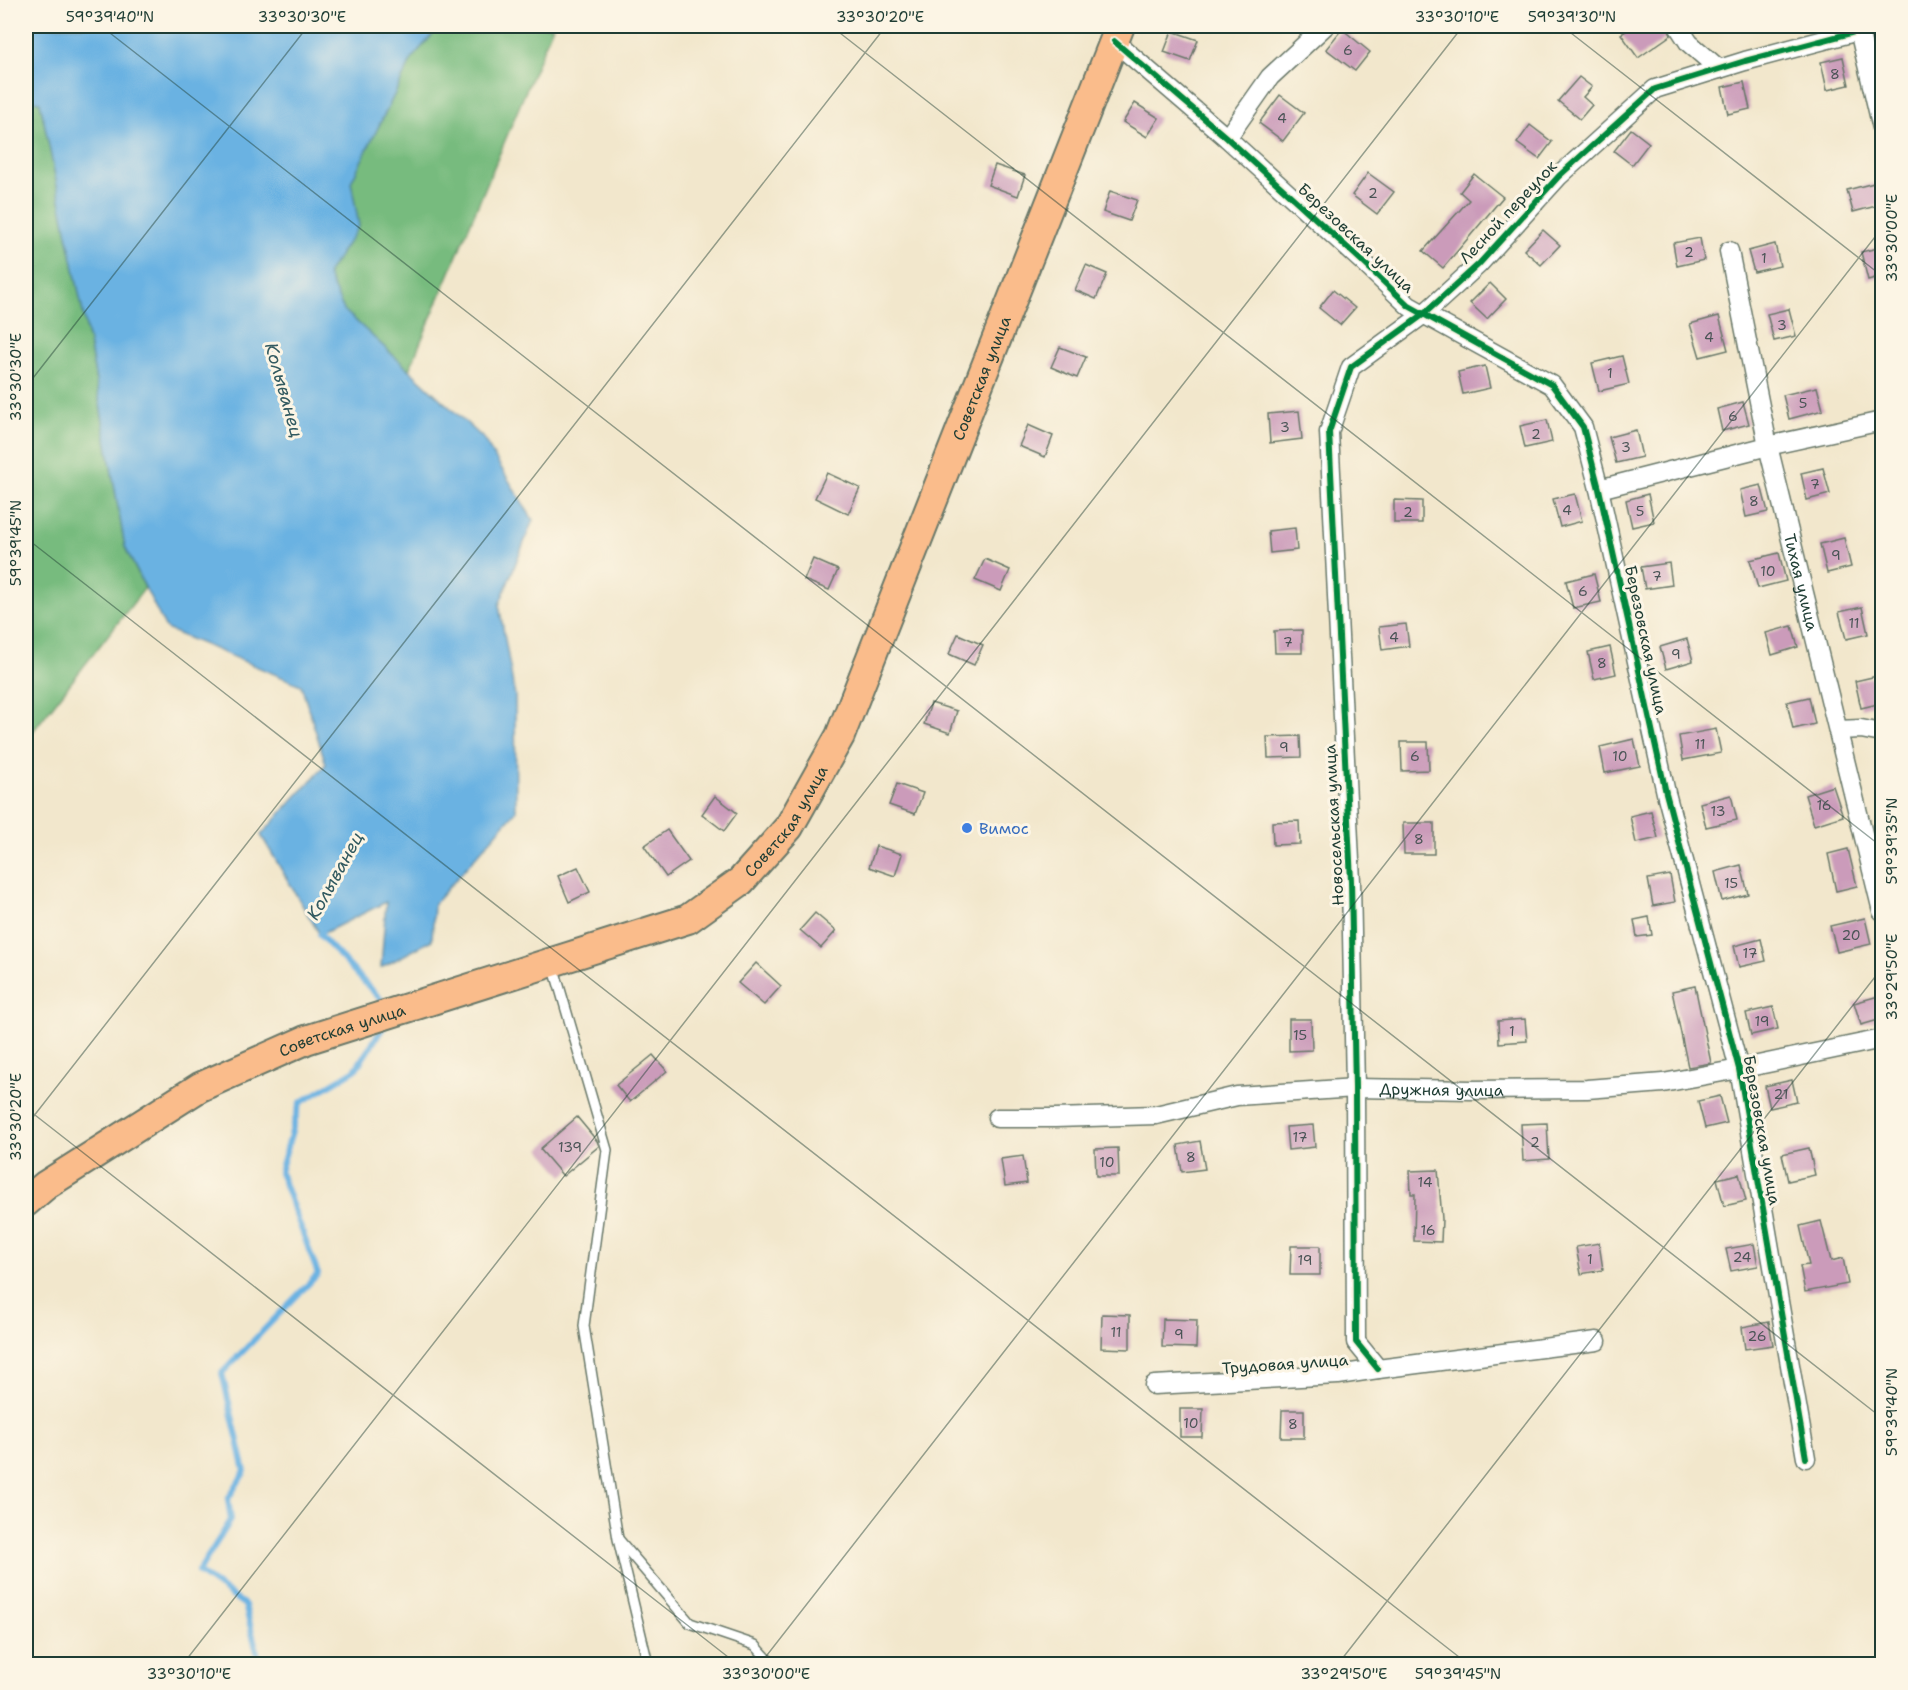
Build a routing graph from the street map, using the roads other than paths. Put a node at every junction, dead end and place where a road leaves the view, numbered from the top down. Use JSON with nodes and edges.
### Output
{"nodes":[{"id":1,"x":1325,"y":26,"type":"edge"},
{"id":2,"x":1678,"y":26,"type":"edge"},
{"id":3,"x":1865,"y":27,"type":"edge"},
{"id":4,"x":1117,"y":33,"type":"edge"},
{"id":5,"x":1719,"y":69,"type":"junction"},
{"id":6,"x":1882,"y":128,"type":"edge"},
{"id":7,"x":1227,"y":138,"type":"junction"},
{"id":8,"x":1729,"y":251,"type":"dead end"},
{"id":9,"x":1424,"y":314,"type":"junction"},
{"id":10,"x":1882,"y":421,"type":"edge"},
{"id":11,"x":1768,"y":446,"type":"junction"},
{"id":12,"x":1599,"y":489,"type":"junction"},
{"id":13,"x":1838,"y":730,"type":"junction"},
{"id":14,"x":1882,"y":733,"type":"edge"},
{"id":15,"x":1882,"y":911,"type":"edge"},
{"id":16,"x":552,"y":963,"type":"junction"},
{"id":17,"x":1882,"y":1039,"type":"edge"},
{"id":18,"x":1739,"y":1069,"type":"junction"},
{"id":19,"x":1355,"y":1088,"type":"junction"},
{"id":20,"x":997,"y":1118,"type":"dead end"},
{"id":21,"x":26,"y":1202,"type":"edge"},
{"id":22,"x":1597,"y":1341,"type":"dead end"},
{"id":23,"x":1378,"y":1369,"type":"junction"},
{"id":24,"x":1154,"y":1385,"type":"dead end"},
{"id":25,"x":1806,"y":1458,"type":"dead end"},
{"id":26,"x":618,"y":1539,"type":"junction"},
{"id":27,"x":648,"y":1665,"type":"edge"},
{"id":28,"x":772,"y":1665,"type":"edge"}],
"edges":[{"from":1,"to":7,"type":"street"},
{"from":2,"to":5,"type":"street"},
{"from":3,"to":5,"type":"street","name":"Лесной переулок"},
{"from":3,"to":6,"type":"street"},
{"from":4,"to":7,"type":"street","name":"Березовская улица"},
{"from":4,"to":16,"type":"main road","name":"Советская улица"},
{"from":5,"to":9,"type":"street","name":"Лесной переулок"},
{"from":7,"to":9,"type":"street","name":"Березовская улица"},
{"from":8,"to":11,"type":"street","name":"Тихая улица"},
{"from":9,"to":12,"type":"street","name":"Березовская улица"},
{"from":9,"to":19,"type":"street","name":"Новосельская улица"},
{"from":10,"to":11,"type":"street"},
{"from":11,"to":12,"type":"street"},
{"from":11,"to":13,"type":"street","name":"Тихая улица"},
{"from":12,"to":18,"type":"street","name":"Березовская улица"},
{"from":13,"to":14,"type":"street"},
{"from":13,"to":15,"type":"street","name":"Тихая улица"},
{"from":16,"to":21,"type":"main road","name":"Советская улица"},
{"from":16,"to":26,"type":"lane"},
{"from":17,"to":18,"type":"street","name":"Дружная улица"},
{"from":18,"to":19,"type":"street","name":"Дружная улица"},
{"from":18,"to":25,"type":"street","name":"Березовская улица"},
{"from":19,"to":20,"type":"street","name":"Дружная улица"},
{"from":19,"to":23,"type":"street","name":"Новосельская улица"},
{"from":22,"to":23,"type":"street","name":"Трудовая улица"},
{"from":23,"to":24,"type":"street","name":"Трудовая улица"},
{"from":26,"to":27,"type":"lane"},
{"from":26,"to":28,"type":"lane"}]}
